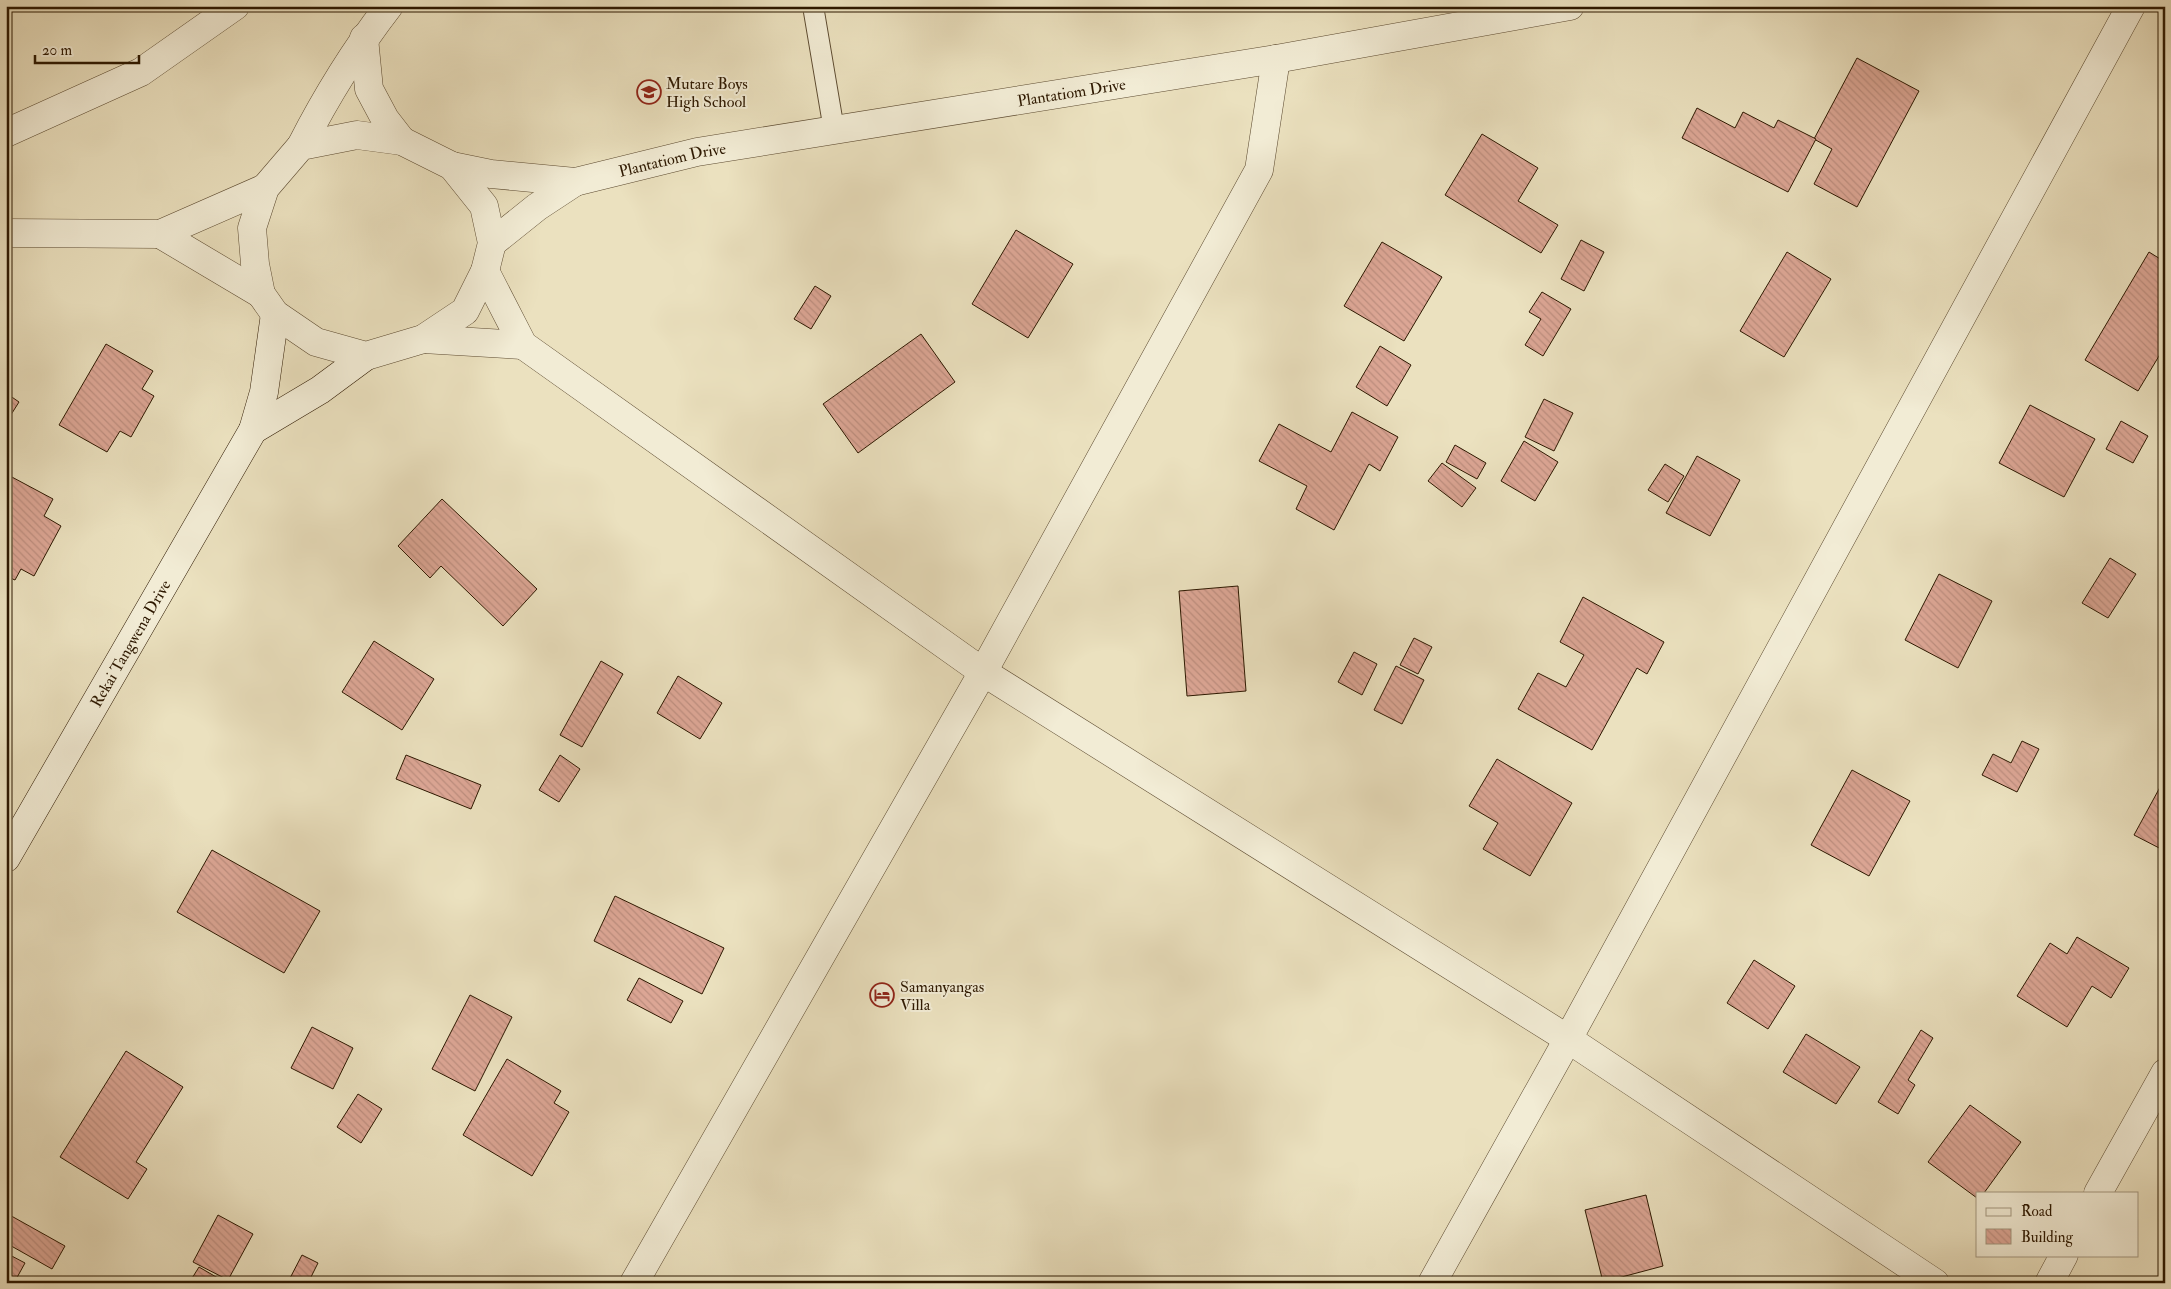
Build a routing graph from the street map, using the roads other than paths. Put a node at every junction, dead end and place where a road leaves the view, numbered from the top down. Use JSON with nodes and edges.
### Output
{"nodes":[{"id":1,"x":235,"y":6,"type":"edge"},
{"id":2,"x":389,"y":6,"type":"edge"},
{"id":3,"x":813,"y":6,"type":"edge"},
{"id":4,"x":1570,"y":6,"type":"edge"},
{"id":5,"x":2131,"y":6,"type":"edge"},
{"id":6,"x":364,"y":38,"type":"junction"},
{"id":7,"x":1276,"y":59,"type":"junction"},
{"id":8,"x":834,"y":130,"type":"junction"},
{"id":9,"x":6,"y":133,"type":"edge"},
{"id":10,"x":402,"y":141,"type":"junction"},
{"id":11,"x":301,"y":146,"type":"junction"},
{"id":12,"x":452,"y":166,"type":"junction"},
{"id":13,"x":575,"y":182,"type":"junction"},
{"id":14,"x":265,"y":188,"type":"junction"},
{"id":15,"x":6,"y":233,"type":"edge"},
{"id":16,"x":160,"y":234,"type":"junction"},
{"id":17,"x":492,"y":243,"type":"junction"},
{"id":18,"x":485,"y":271,"type":"junction"},
{"id":19,"x":268,"y":304,"type":"junction"},
{"id":20,"x":423,"y":339,"type":"junction"},
{"id":21,"x":523,"y":345,"type":"junction"},
{"id":22,"x":366,"y":356,"type":"junction"},
{"id":23,"x":253,"y":430,"type":"junction"},
{"id":24,"x":983,"y":672,"type":"junction"},
{"id":25,"x":6,"y":858,"type":"edge"},
{"id":26,"x":1568,"y":1038,"type":"junction"},
{"id":27,"x":2165,"y":1073,"type":"edge"},
{"id":28,"x":2099,"y":1192,"type":"edge"},
{"id":29,"x":2063,"y":1256,"type":"edge"},
{"id":30,"x":634,"y":1283,"type":"edge"},
{"id":31,"x":1432,"y":1283,"type":"edge"},
{"id":32,"x":1935,"y":1283,"type":"edge"},
{"id":33,"x":2049,"y":1283,"type":"edge"}],
"edges":[{"from":1,"to":9,"type":"street"},
{"from":2,"to":6,"type":"street"},
{"from":3,"to":8,"type":"lane"},
{"from":4,"to":7,"type":"street","name":"Plantatiom Drive"},
{"from":5,"to":26,"type":"street"},
{"from":6,"to":10,"type":"street"},
{"from":6,"to":11,"type":"street"},
{"from":7,"to":8,"type":"street","name":"Plantatiom Drive"},
{"from":7,"to":24,"type":"street"},
{"from":8,"to":13,"type":"street","name":"Plantatiom Drive"},
{"from":10,"to":11,"type":"street"},
{"from":10,"to":12,"type":"street"},
{"from":11,"to":14,"type":"street"},
{"from":12,"to":13,"type":"street"},
{"from":12,"to":17,"type":"street"},
{"from":13,"to":17,"type":"street"},
{"from":14,"to":16,"type":"street"},
{"from":14,"to":19,"type":"street","name":"Rekai Tangwena Drive"},
{"from":15,"to":16,"type":"street"},
{"from":16,"to":19,"type":"street"},
{"from":17,"to":18,"type":"street"},
{"from":18,"to":20,"type":"street"},
{"from":18,"to":21,"type":"street"},
{"from":19,"to":22,"type":"street"},
{"from":19,"to":23,"type":"street","name":"Rekai Tangwena Drive"},
{"from":20,"to":21,"type":"street"},
{"from":20,"to":22,"type":"street"},
{"from":21,"to":24,"type":"street"},
{"from":22,"to":23,"type":"street"},
{"from":23,"to":25,"type":"street","name":"Rekai Tangwena Drive"},
{"from":24,"to":26,"type":"street"},
{"from":24,"to":30,"type":"street"},
{"from":26,"to":31,"type":"street"},
{"from":26,"to":32,"type":"street"},
{"from":27,"to":28,"type":"street"},
{"from":29,"to":33,"type":"street"}]}
